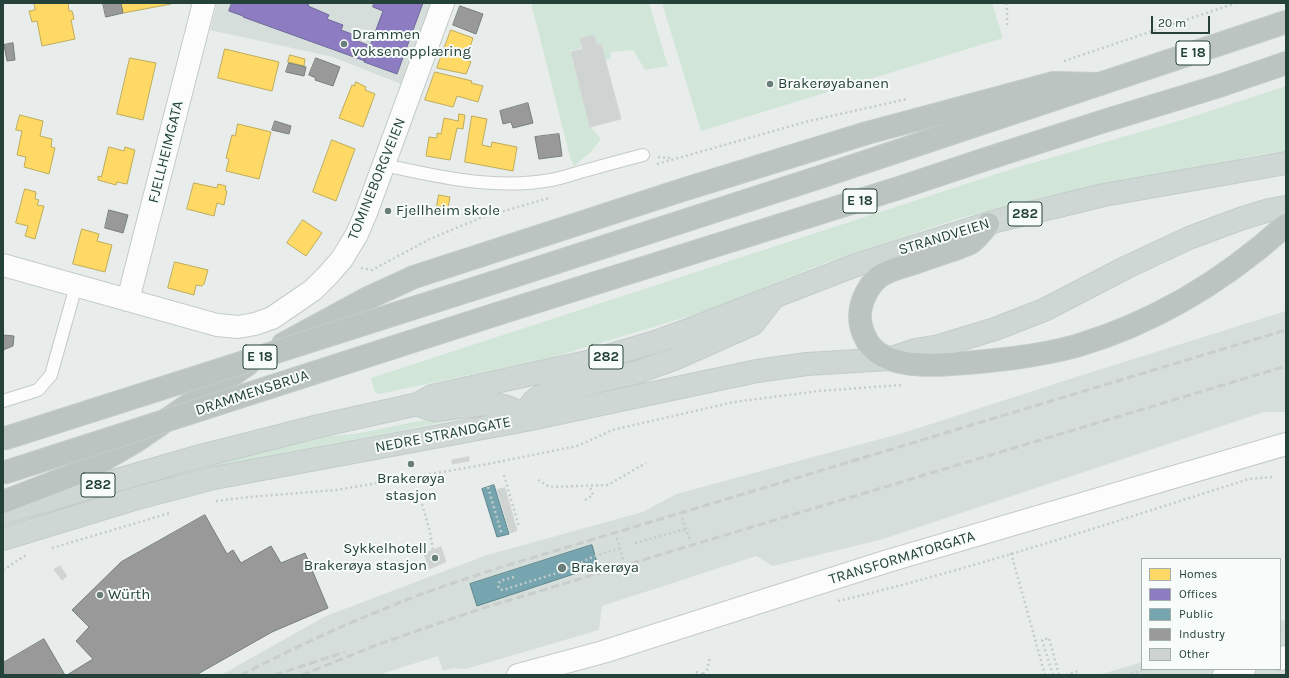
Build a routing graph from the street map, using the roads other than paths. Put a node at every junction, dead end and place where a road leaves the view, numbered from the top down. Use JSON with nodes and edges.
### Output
{"nodes":[{"id":1,"x":204,"y":3,"type":"edge"},
{"id":2,"x":444,"y":3,"type":"edge"},
{"id":3,"x":1286,"y":22,"type":"edge"},
{"id":4,"x":1286,"y":63,"type":"edge"},
{"id":5,"x":1100,"y":84,"type":"junction"},
{"id":6,"x":643,"y":155,"type":"dead end"},
{"id":7,"x":1286,"y":163,"type":"edge"},
{"id":8,"x":384,"y":165,"type":"junction"},
{"id":9,"x":1286,"y":207,"type":"edge"},
{"id":10,"x":988,"y":224,"type":"junction"},
{"id":11,"x":1279,"y":231,"type":"edge"},
{"id":12,"x":6,"y":266,"type":"edge"},
{"id":13,"x":76,"y":286,"type":"junction"},
{"id":14,"x":773,"y":298,"type":"junction"},
{"id":15,"x":128,"y":300,"type":"junction"},
{"id":16,"x":888,"y":359,"type":"junction"},
{"id":17,"x":3,"y":401,"type":"edge"},
{"id":18,"x":418,"y":404,"type":"junction"},
{"id":19,"x":526,"y":420,"type":"junction"},
{"id":20,"x":3,"y":439,"type":"edge"},
{"id":21,"x":1286,"y":444,"type":"edge"},
{"id":22,"x":3,"y":473,"type":"edge"},
{"id":23,"x":3,"y":502,"type":"edge"},
{"id":24,"x":3,"y":513,"type":"edge"},
{"id":25,"x":3,"y":539,"type":"edge"},
{"id":26,"x":1241,"y":670,"type":"edge"},
{"id":27,"x":518,"y":675,"type":"edge"},
{"id":28,"x":1224,"y":675,"type":"edge"}],
"edges":[{"from":1,"to":15,"type":"street","name":"FJELLHEIMGATA"},
{"from":2,"to":8,"type":"street","name":"TOMINEBORGVEIEN"},
{"from":3,"to":5,"type":"highway","number":"E 18"},
{"from":4,"to":22,"type":"highway","name":"DRAMMENSBRUA","number":"E 18","bridge":true},
{"from":5,"to":20,"type":"highway","number":"E 18","bridge":true},
{"from":5,"to":23,"type":"highway","number":"E 18"},
{"from":6,"to":8,"type":"lane"},
{"from":7,"to":10,"type":"main road","name":"STRANDVEIEN","number":"282"},
{"from":8,"to":15,"type":"street","name":"TOMINEBORGVEIEN"},
{"from":9,"to":16,"type":"main road"},
{"from":10,"to":14,"type":"main road","name":"STRANDVEIEN","number":"282"},
{"from":10,"to":16,"type":"highway"},
{"from":11,"to":16,"type":"highway"},
{"from":12,"to":13,"type":"street","name":"TOMINEBORGVEIEN"},
{"from":13,"to":15,"type":"street","name":"TOMINEBORGVEIEN"},
{"from":13,"to":17,"type":"lane"},
{"from":14,"to":18,"type":"main road","number":"282"},
{"from":14,"to":19,"type":"main road","number":"282"},
{"from":16,"to":19,"type":"main road","name":"NEDRE STRANDGATE"},
{"from":18,"to":19,"type":"main road","number":"282"},
{"from":18,"to":24,"type":"main road","number":"282"},
{"from":19,"to":25,"type":"main road","name":"NEDRE STRANDGATE"},
{"from":21,"to":27,"type":"street","name":"TRANSFORMATORGATA"},
{"from":26,"to":28,"type":"street"}]}
